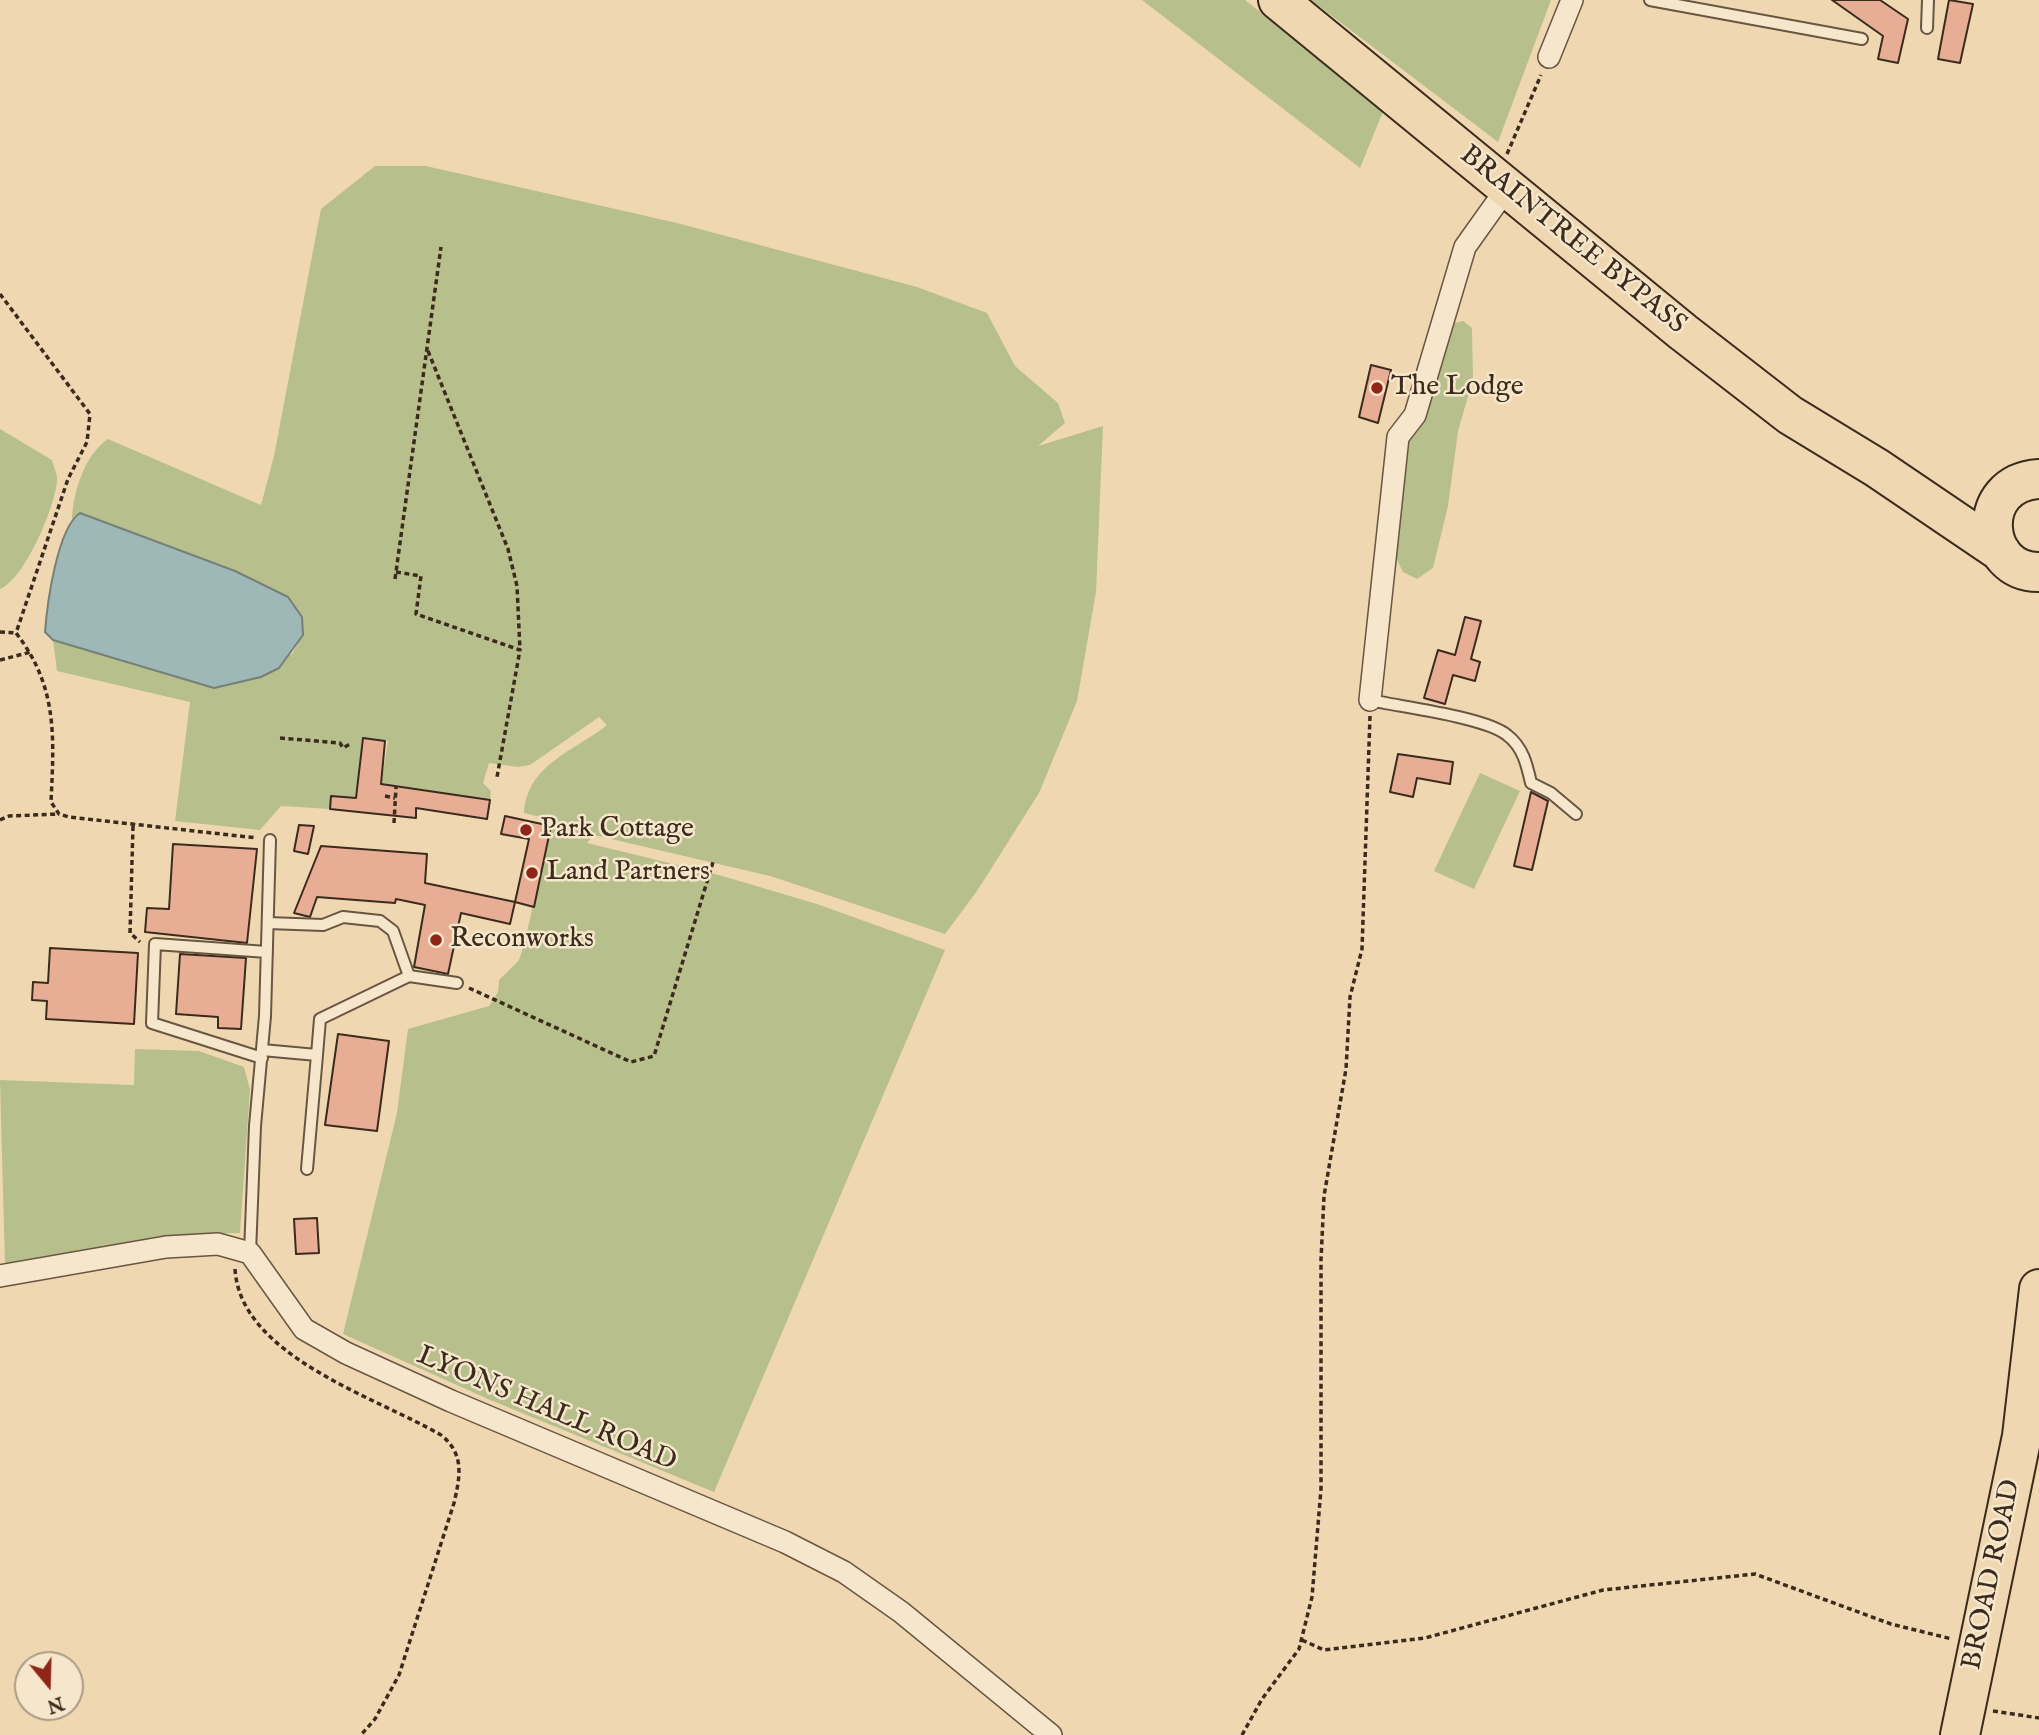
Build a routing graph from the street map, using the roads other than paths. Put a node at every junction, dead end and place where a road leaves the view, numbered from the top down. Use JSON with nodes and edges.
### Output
{"nodes":[{"id":1,"x":1278,"y":0,"type":"edge"},
{"id":2,"x":1572,"y":0,"type":"edge"},
{"id":3,"x":1650,"y":0,"type":"edge"},
{"id":4,"x":1928,"y":0,"type":"edge"},
{"id":5,"x":1927,"y":28,"type":"dead end"},
{"id":6,"x":1862,"y":39,"type":"dead end"},
{"id":7,"x":1549,"y":57,"type":"road end"},
{"id":8,"x":1502,"y":183,"type":"junction"},
{"id":9,"x":1877,"y":468,"type":"junction"},
{"id":10,"x":2039,"y":479,"type":"edge"},
{"id":11,"x":1999,"y":498,"type":"junction"},
{"id":12,"x":2028,"y":569,"type":"edge"},
{"id":13,"x":1370,"y":700,"type":"joint"},
{"id":14,"x":1576,"y":814,"type":"dead end"},
{"id":15,"x":270,"y":840,"type":"road end"},
{"id":16,"x":268,"y":923,"type":"junction"},
{"id":17,"x":267,"y":952,"type":"junction"},
{"id":18,"x":409,"y":976,"type":"junction"},
{"id":19,"x":457,"y":983,"type":"road end"},
{"id":20,"x":262,"y":1054,"type":"junction"},
{"id":21,"x":317,"y":1055,"type":"junction"},
{"id":22,"x":307,"y":1170,"type":"dead end"},
{"id":23,"x":246,"y":1252,"type":"junction"},
{"id":24,"x":0,"y":1276,"type":"edge"},
{"id":25,"x":2039,"y":1289,"type":"edge"},
{"id":26,"x":2034,"y":1382,"type":"edge"},
{"id":27,"x":1963,"y":1721,"type":"edge"},
{"id":28,"x":1051,"y":1735,"type":"edge"}],
"edges":[{"from":1,"to":8,"type":"highway","name":"BRAINTREE BYPASS"},
{"from":2,"to":7,"type":"street"},
{"from":3,"to":6,"type":"lane"},
{"from":4,"to":5,"type":"lane"},
{"from":8,"to":9,"type":"highway","name":"BRAINTREE BYPASS"},
{"from":8,"to":13,"type":"street"},
{"from":9,"to":11,"type":"highway","name":"BRAINTREE BYPASS"},
{"from":9,"to":12,"type":"highway","name":"BRAINTREE BYPASS"},
{"from":10,"to":11,"type":"highway"},
{"from":11,"to":12,"type":"highway"},
{"from":13,"to":14,"type":"lane"},
{"from":15,"to":16,"type":"lane"},
{"from":16,"to":17,"type":"lane"},
{"from":16,"to":18,"type":"lane"},
{"from":17,"to":20,"type":"lane"},
{"from":17,"to":20,"type":"lane"},
{"from":18,"to":19,"type":"lane"},
{"from":18,"to":21,"type":"lane"},
{"from":20,"to":21,"type":"lane"},
{"from":20,"to":23,"type":"lane"},
{"from":21,"to":22,"type":"lane"},
{"from":23,"to":24,"type":"street"},
{"from":23,"to":28,"type":"street","name":"LYONS HALL ROAD"},
{"from":25,"to":26,"type":"highway","name":"BROAD ROAD"},
{"from":26,"to":27,"type":"highway","name":"BROAD ROAD"}]}
